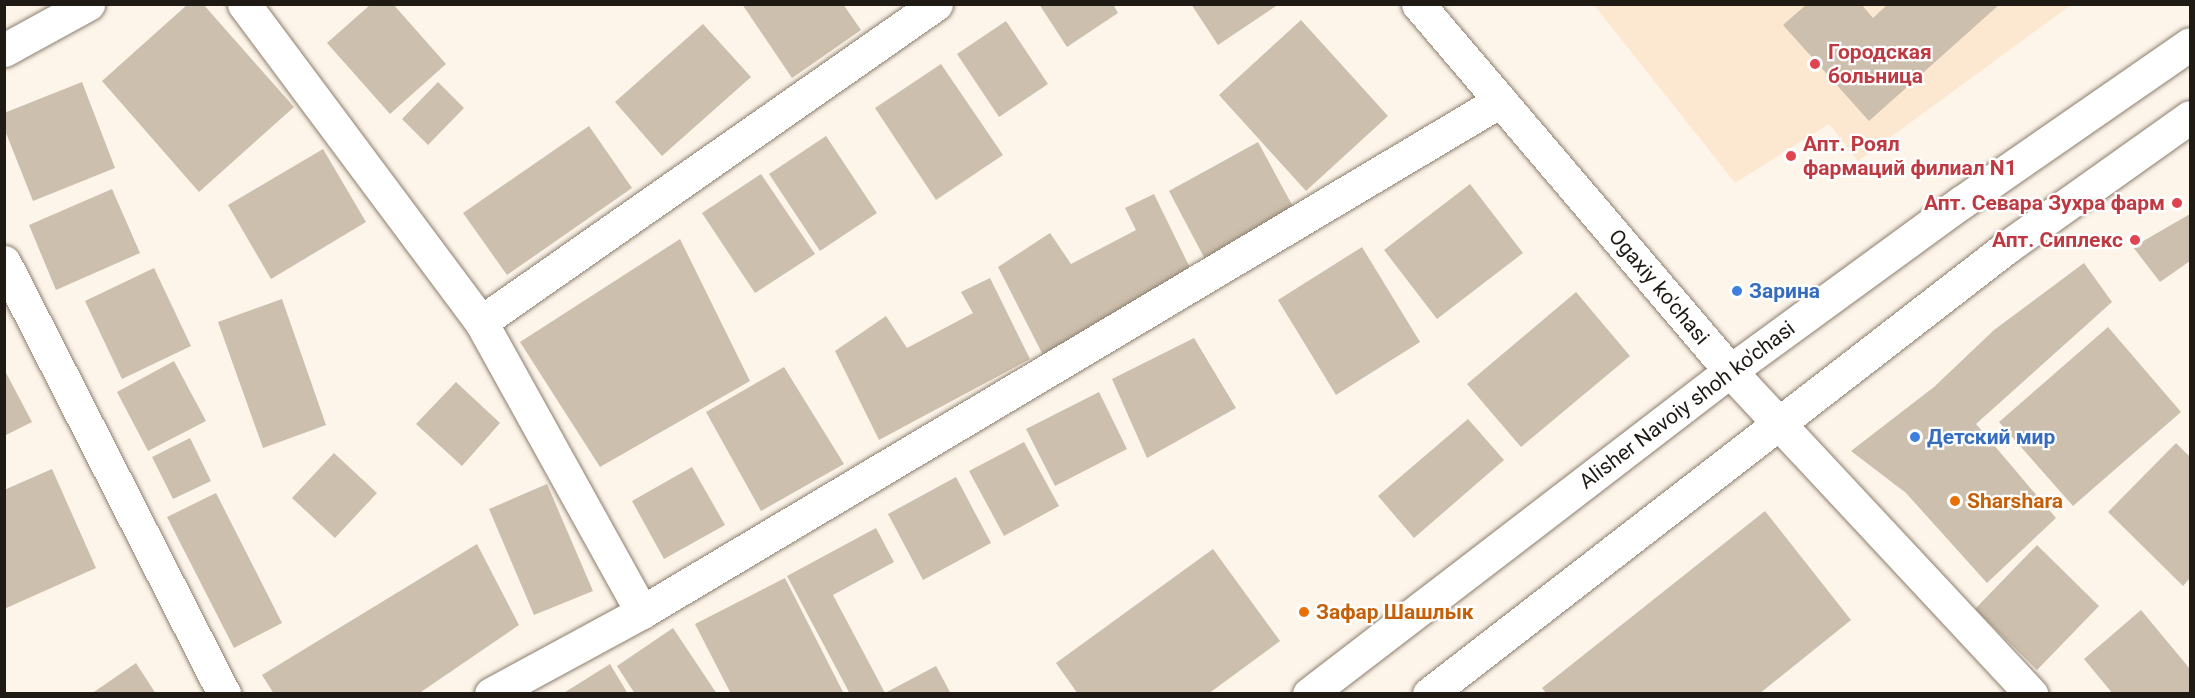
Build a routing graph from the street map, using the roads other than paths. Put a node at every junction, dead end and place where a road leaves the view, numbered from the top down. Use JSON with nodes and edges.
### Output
{"nodes":[{"id":1,"x":88,"y":4,"type":"edge"},
{"id":2,"x":244,"y":4,"type":"edge"},
{"id":3,"x":936,"y":4,"type":"edge"},
{"id":4,"x":1418,"y":4,"type":"edge"},
{"id":5,"x":2190,"y":44,"type":"edge"},
{"id":6,"x":4,"y":50,"type":"edge"},
{"id":7,"x":1500,"y":101,"type":"junction"},
{"id":8,"x":2190,"y":117,"type":"edge"},
{"id":9,"x":4,"y":262,"type":"edge"},
{"id":10,"x":481,"y":322,"type":"junction"},
{"id":11,"x":1730,"y":371,"type":"junction"},
{"id":12,"x":1779,"y":426,"type":"junction"},
{"id":13,"x":642,"y":612,"type":"junction"},
{"id":14,"x":224,"y":693,"type":"edge"},
{"id":15,"x":491,"y":693,"type":"edge"},
{"id":16,"x":1309,"y":693,"type":"edge"},
{"id":17,"x":1429,"y":693,"type":"edge"},
{"id":18,"x":2031,"y":693,"type":"edge"}],
"edges":[{"from":1,"to":6,"type":"street"},
{"from":2,"to":10,"type":"street"},
{"from":3,"to":10,"type":"street"},
{"from":4,"to":7,"type":"street","name":"Ogaxiy ko'chasi"},
{"from":5,"to":11,"type":"street","name":"Alisher Navoiy shoh ko'chasi"},
{"from":7,"to":11,"type":"street","name":"Ogaxiy ko'chasi"},
{"from":7,"to":13,"type":"street"},
{"from":8,"to":12,"type":"street"},
{"from":9,"to":14,"type":"street"},
{"from":10,"to":13,"type":"street"},
{"from":11,"to":12,"type":"street","name":"Ogaxiy ko'chasi"},
{"from":11,"to":16,"type":"street","name":"Alisher Navoiy shoh ko'chasi"},
{"from":12,"to":17,"type":"street"},
{"from":12,"to":18,"type":"street","name":"Ogaxiy ko'chasi"},
{"from":13,"to":15,"type":"street"}]}
